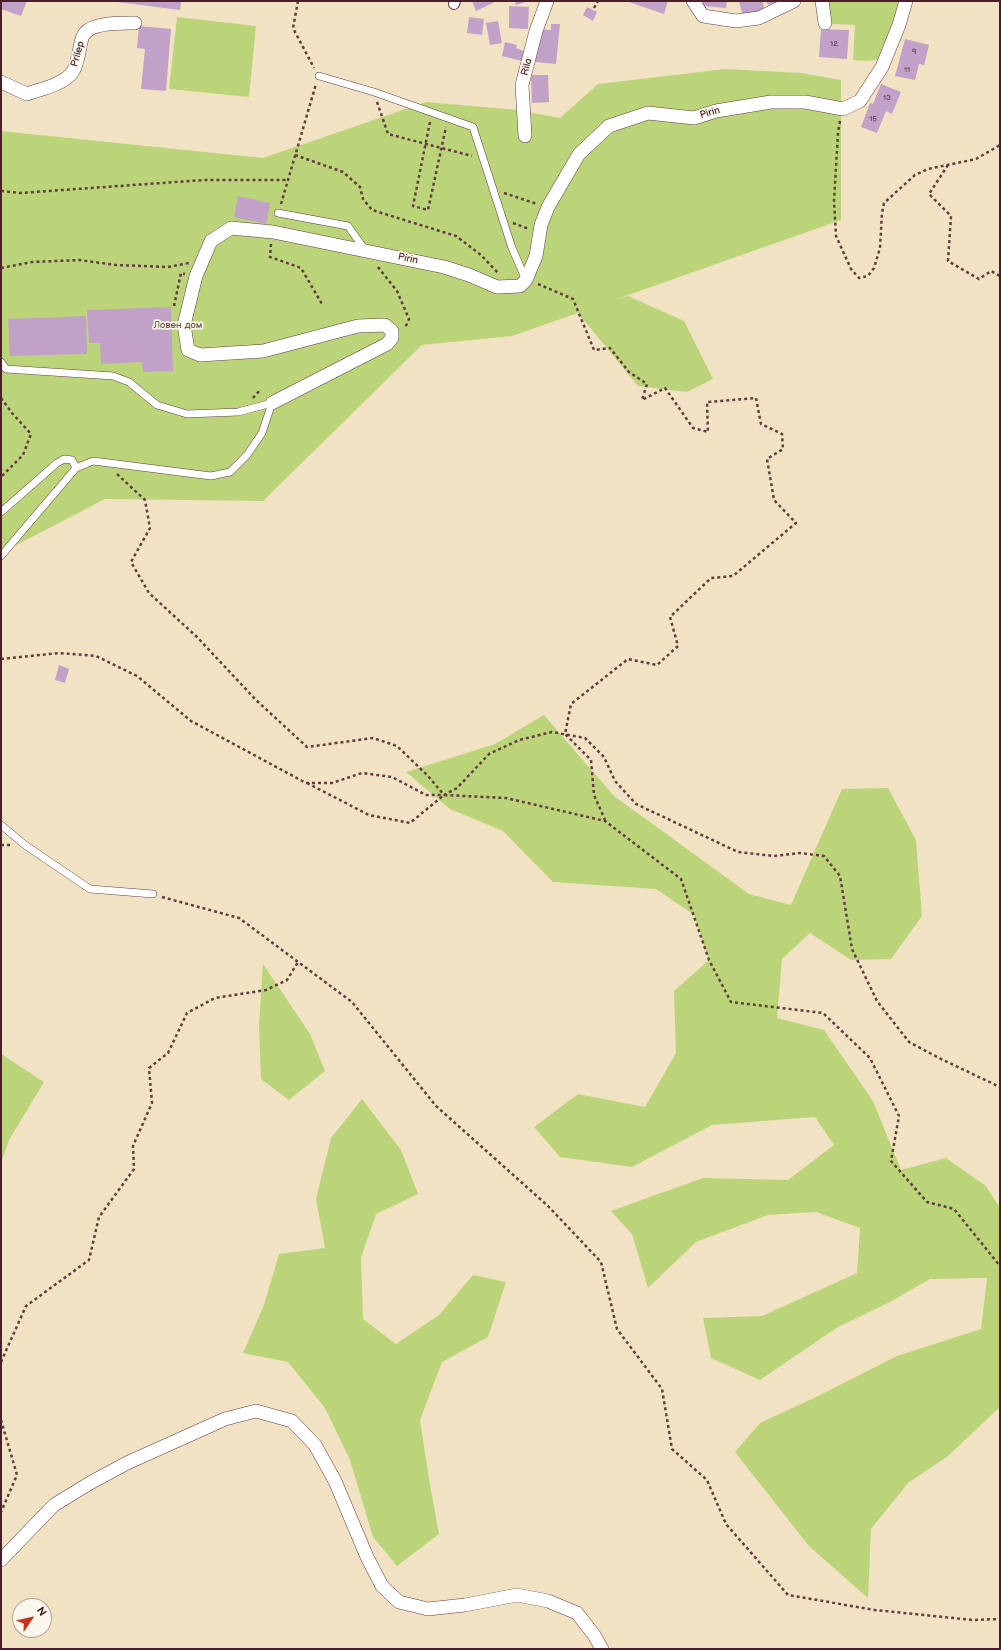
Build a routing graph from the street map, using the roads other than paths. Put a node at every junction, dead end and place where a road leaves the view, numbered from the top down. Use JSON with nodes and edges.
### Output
{"nodes":[{"id":1,"x":547,"y":1,"type":"edge"},
{"id":2,"x":693,"y":1,"type":"edge"},
{"id":3,"x":794,"y":1,"type":"edge"},
{"id":4,"x":822,"y":1,"type":"edge"},
{"id":5,"x":906,"y":1,"type":"edge"},
{"id":6,"x":135,"y":23,"type":"dead end"},
{"id":7,"x":825,"y":23,"type":"dead end"},
{"id":8,"x":319,"y":76,"type":"road end"},
{"id":9,"x":1,"y":82,"type":"edge"},
{"id":10,"x":525,"y":136,"type":"dead end"},
{"id":11,"x":278,"y":213,"type":"road end"},
{"id":12,"x":368,"y":250,"type":"junction"},
{"id":13,"x":526,"y":280,"type":"junction"},
{"id":14,"x":1,"y":362,"type":"edge"},
{"id":15,"x":272,"y":403,"type":"junction"},
{"id":16,"x":76,"y":468,"type":"junction"},
{"id":17,"x":1,"y":512,"type":"edge"},
{"id":18,"x":1,"y":556,"type":"edge"},
{"id":19,"x":1,"y":825,"type":"edge"},
{"id":20,"x":153,"y":894,"type":"road end"},
{"id":21,"x":1,"y":1560,"type":"edge"},
{"id":22,"x":602,"y":1649,"type":"edge"}],
"edges":[{"from":1,"to":10,"type":"street","name":"Rila"},
{"from":2,"to":3,"type":"street"},
{"from":4,"to":7,"type":"street"},
{"from":5,"to":13,"type":"street","name":"Pirin"},
{"from":6,"to":9,"type":"street","name":"Prilep"},
{"from":8,"to":13,"type":"lane"},
{"from":11,"to":12,"type":"lane"},
{"from":12,"to":13,"type":"street","name":"Pirin"},
{"from":12,"to":15,"type":"street","name":"Pirin"},
{"from":14,"to":15,"type":"lane"},
{"from":15,"to":16,"type":"lane"},
{"from":16,"to":17,"type":"lane"},
{"from":16,"to":18,"type":"lane"},
{"from":19,"to":20,"type":"lane"},
{"from":21,"to":22,"type":"street"}]}
